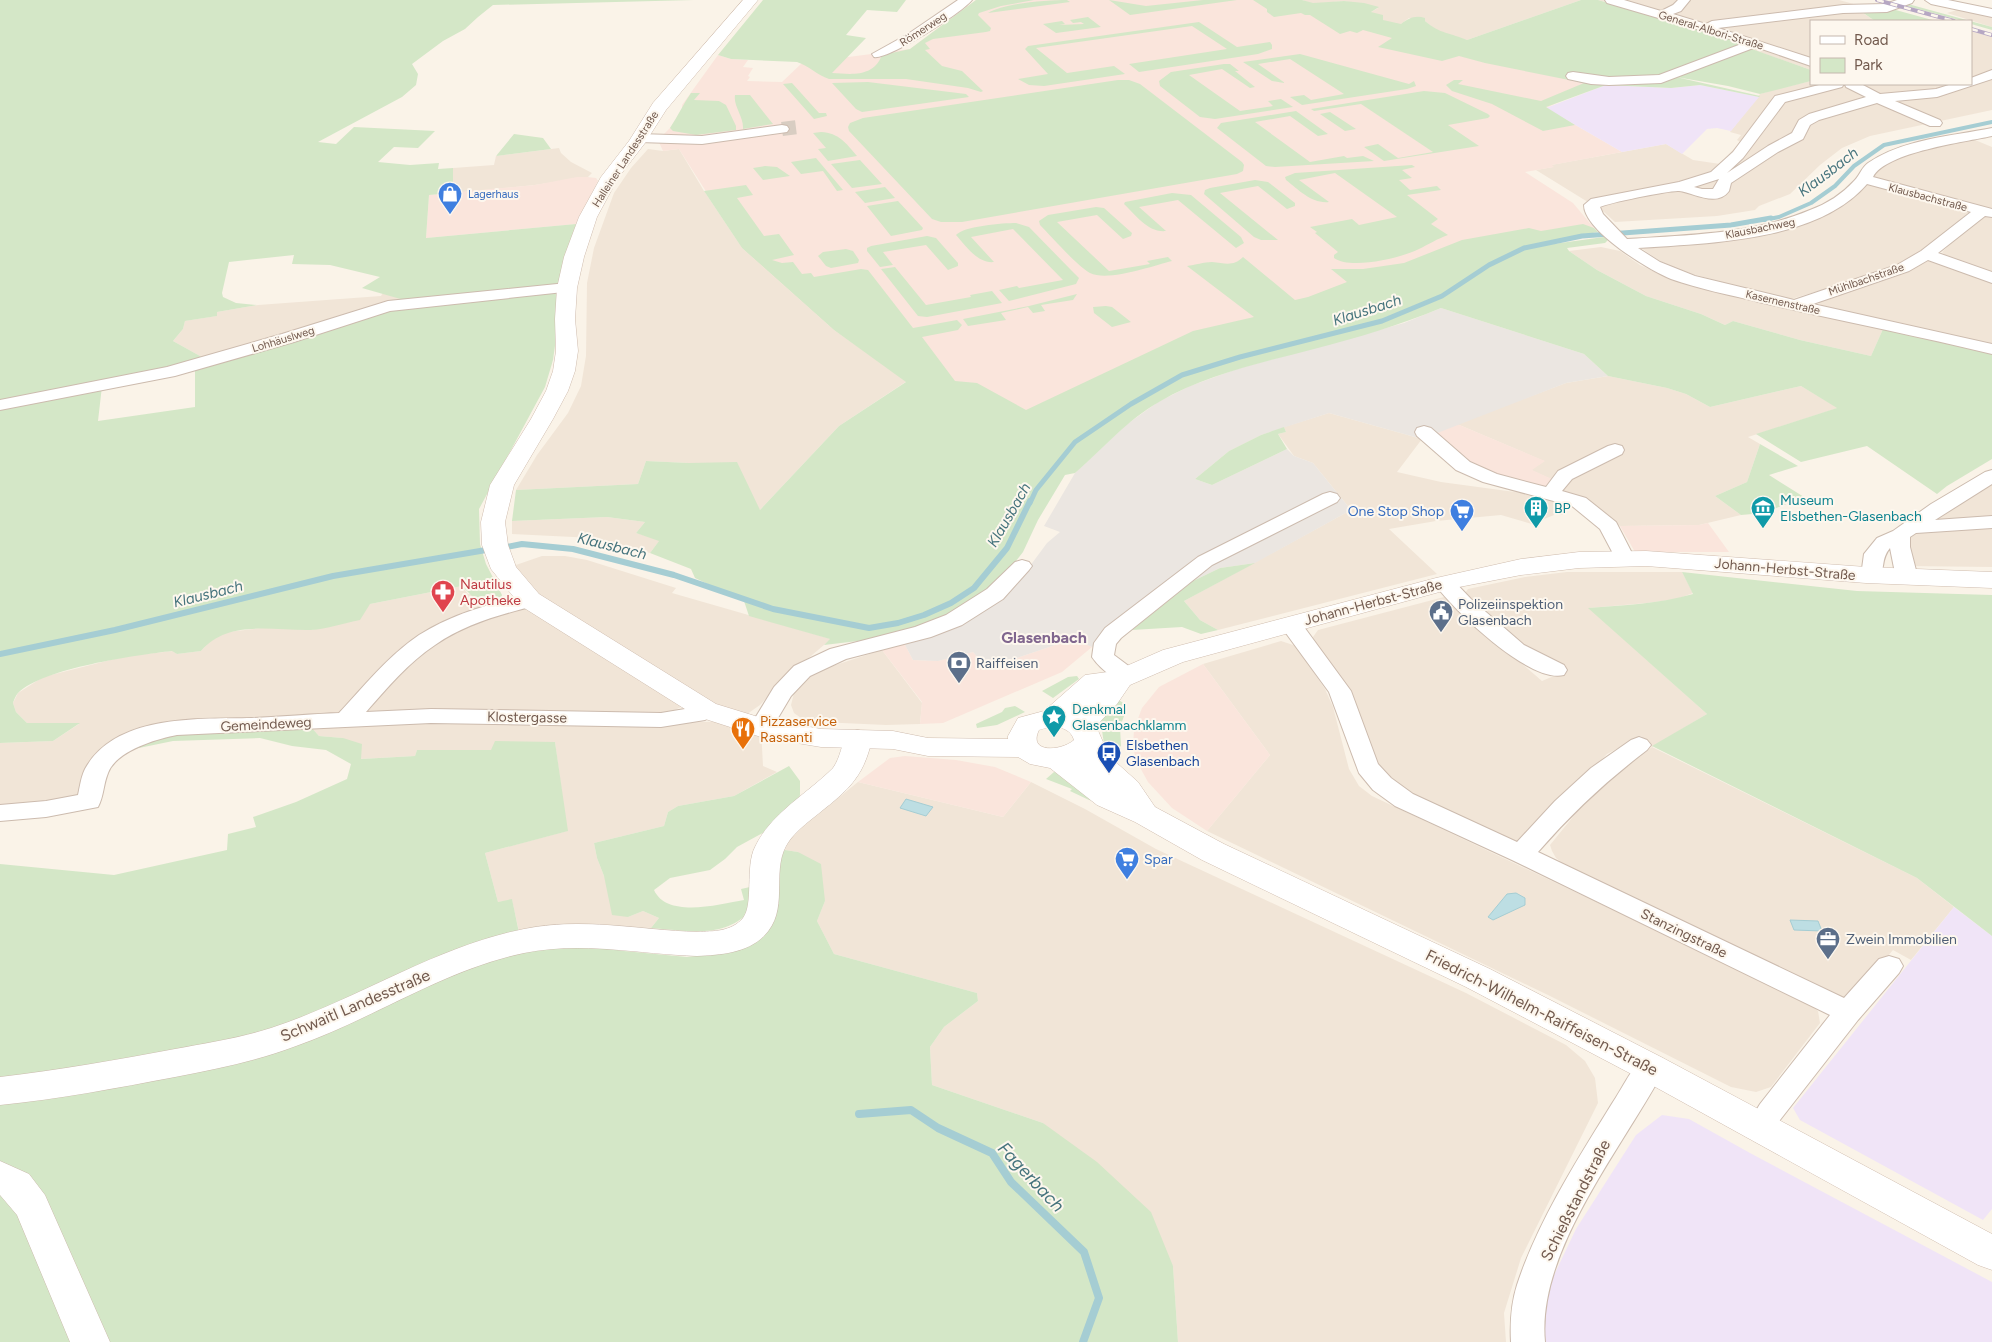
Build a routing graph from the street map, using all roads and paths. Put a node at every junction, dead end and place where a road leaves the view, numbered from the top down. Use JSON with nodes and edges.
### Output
{"nodes":[{"id":1,"x":751,"y":0,"type":"edge"},
{"id":2,"x":966,"y":0,"type":"edge"},
{"id":3,"x":1611,"y":0,"type":"edge"},
{"id":4,"x":1684,"y":0,"type":"edge"},
{"id":5,"x":1908,"y":0,"type":"edge"},
{"id":6,"x":1931,"y":0,"type":"edge"},
{"id":7,"x":1992,"y":4,"type":"edge"},
{"id":8,"x":1960,"y":5,"type":"junction"},
{"id":9,"x":1992,"y":13,"type":"edge"},
{"id":10,"x":1662,"y":15,"type":"junction"},
{"id":11,"x":1701,"y":27,"type":"junction"},
{"id":12,"x":1756,"y":43,"type":"junction"},
{"id":13,"x":878,"y":54,"type":"dead end"},
{"id":14,"x":1810,"y":62,"type":"edge"},
{"id":15,"x":1992,"y":74,"type":"edge"},
{"id":16,"x":1573,"y":76,"type":"dead end"},
{"id":17,"x":1972,"y":82,"type":"edge"},
{"id":18,"x":1832,"y":85,"type":"edge"},
{"id":19,"x":1853,"y":85,"type":"edge"},
{"id":20,"x":1962,"y":85,"type":"edge"},
{"id":21,"x":1878,"y":98,"type":"junction"},
{"id":22,"x":1935,"y":123,"type":"dead end"},
{"id":23,"x":782,"y":129,"type":"tunnel mouth"},
{"id":24,"x":1992,"y":132,"type":"edge"},
{"id":25,"x":1972,"y":136,"type":"junction"},
{"id":26,"x":639,"y":138,"type":"junction"},
{"id":27,"x":1992,"y":145,"type":"edge"},
{"id":28,"x":1864,"y":179,"type":"junction"},
{"id":29,"x":1682,"y":186,"type":"junction"},
{"id":30,"x":1987,"y":212,"type":"edge"},
{"id":31,"x":1622,"y":242,"type":"junction"},
{"id":32,"x":1927,"y":254,"type":"junction"},
{"id":33,"x":1992,"y":278,"type":"edge"},
{"id":34,"x":567,"y":288,"type":"junction"},
{"id":35,"x":1795,"y":305,"type":"junction"},
{"id":36,"x":1992,"y":349,"type":"edge"},
{"id":37,"x":0,"y":405,"type":"edge"},
{"id":38,"x":1424,"y":432,"type":"dead end"},
{"id":39,"x":1615,"y":450,"type":"dead end"},
{"id":40,"x":1992,"y":476,"type":"edge"},
{"id":41,"x":1551,"y":493,"type":"junction"},
{"id":42,"x":1330,"y":498,"type":"dead end"},
{"id":43,"x":1992,"y":522,"type":"edge"},
{"id":44,"x":1906,"y":531,"type":"junction"},
{"id":45,"x":1625,"y":559,"type":"junction"},
{"id":46,"x":1022,"y":566,"type":"dead end"},
{"id":47,"x":1871,"y":576,"type":"junction"},
{"id":48,"x":1908,"y":578,"type":"junction"},
{"id":49,"x":1992,"y":580,"type":"edge"},
{"id":50,"x":1445,"y":583,"type":"junction"},
{"id":51,"x":530,"y":600,"type":"junction"},
{"id":52,"x":1291,"y":624,"type":"junction"},
{"id":53,"x":1556,"y":670,"type":"dead end"},
{"id":54,"x":1123,"y":677,"type":"junction"},
{"id":55,"x":706,"y":710,"type":"junction"},
{"id":56,"x":346,"y":720,"type":"junction"},
{"id":57,"x":761,"y":728,"type":"junction"},
{"id":58,"x":1025,"y":738,"type":"junction"},
{"id":59,"x":1069,"y":738,"type":"junction"},
{"id":60,"x":858,"y":740,"type":"junction"},
{"id":61,"x":1639,"y":745,"type":"dead end"},
{"id":62,"x":0,"y":813,"type":"edge"},
{"id":63,"x":1521,"y":854,"type":"junction"},
{"id":64,"x":1889,"y":966,"type":"dead end"},
{"id":65,"x":1848,"y":1012,"type":"junction"},
{"id":66,"x":1651,"y":1068,"type":"junction"},
{"id":67,"x":0,"y":1091,"type":"edge"},
{"id":68,"x":1761,"y":1127,"type":"junction"},
{"id":69,"x":0,"y":1177,"type":"edge"},
{"id":70,"x":1992,"y":1253,"type":"edge"},
{"id":71,"x":90,"y":1342,"type":"edge"},
{"id":72,"x":1528,"y":1342,"type":"edge"}],
"edges":[{"from":1,"to":26,"type":"main road","name":"Halleiner Landesstraße"},
{"from":2,"to":13,"type":"street","name":"Römerweg"},
{"from":3,"to":10,"type":"street","name":"General-Albori-Straße"},
{"from":4,"to":10,"type":"street"},
{"from":5,"to":11,"type":"street"},
{"from":6,"to":8,"type":"street"},
{"from":7,"to":8,"type":"street"},
{"from":8,"to":9,"type":"street"},
{"from":10,"to":11,"type":"street","name":"General-Albori-Straße"},
{"from":11,"to":12,"type":"street","name":"General-Albori-Straße"},
{"from":12,"to":14,"type":"street","name":"General-Albori-Straße"},
{"from":12,"to":16,"type":"street"},
{"from":15,"to":17,"type":"street"},
{"from":18,"to":29,"type":"street"},
{"from":19,"to":21,"type":"street"},
{"from":20,"to":21,"type":"street"},
{"from":21,"to":22,"type":"street"},
{"from":21,"to":29,"type":"street"},
{"from":23,"to":26,"type":"street"},
{"from":24,"to":25,"type":"street","name":"Klausbachweg"},
{"from":25,"to":27,"type":"street"},
{"from":25,"to":28,"type":"street","name":"Klausbachweg"},
{"from":26,"to":34,"type":"main road","name":"Halleiner Landesstraße"},
{"from":28,"to":30,"type":"street","name":"Klausbachstraße"},
{"from":28,"to":31,"type":"street","name":"Klausbachweg"},
{"from":29,"to":31,"type":"street","name":"Kasernenstraße"},
{"from":30,"to":32,"type":"street","name":"Mühlbachstraße"},
{"from":31,"to":35,"type":"street","name":"Kasernenstraße"},
{"from":32,"to":33,"type":"street"},
{"from":32,"to":35,"type":"street","name":"Mühlbachstraße"},
{"from":34,"to":37,"type":"street","name":"Lohhäuslweg"},
{"from":34,"to":51,"type":"main road","name":"Halleiner Landesstraße"},
{"from":35,"to":36,"type":"street","name":"Kasernenstraße"},
{"from":38,"to":41,"type":"street"},
{"from":39,"to":41,"type":"street"},
{"from":40,"to":44,"type":"street","name":"Johann-Herbst-Straße"},
{"from":41,"to":45,"type":"street"},
{"from":42,"to":54,"type":"street"},
{"from":43,"to":44,"type":"street"},
{"from":44,"to":47,"type":"street","name":"Johann-Herbst-Straße"},
{"from":44,"to":48,"type":"street"},
{"from":45,"to":47,"type":"main road","name":"Johann-Herbst-Straße"},
{"from":45,"to":50,"type":"main road","name":"Johann-Herbst-Straße"},
{"from":46,"to":57,"type":"street"},
{"from":47,"to":48,"type":"main road"},
{"from":48,"to":49,"type":"main road"},
{"from":50,"to":52,"type":"main road","name":"Johann-Herbst-Straße"},
{"from":50,"to":53,"type":"street"},
{"from":51,"to":55,"type":"main road"},
{"from":51,"to":56,"type":"street"},
{"from":52,"to":54,"type":"main road","name":"Johann-Herbst-Straße"},
{"from":52,"to":63,"type":"street","name":"Stanzingstraße"},
{"from":54,"to":59,"type":"main road"},
{"from":55,"to":56,"type":"street","name":"Klostergasse"},
{"from":55,"to":57,"type":"main road"},
{"from":56,"to":62,"type":"street","name":"Gemeindeweg"},
{"from":57,"to":60,"type":"main road"},
{"from":58,"to":59,"type":"main road"},
{"from":58,"to":59,"type":"main road"},
{"from":58,"to":60,"type":"main road"},
{"from":59,"to":66,"type":"main road","name":"Friedrich-Wilhelm-Raiffeisen-Straße"},
{"from":60,"to":67,"type":"main road","name":"Schwaitl Landesstraße"},
{"from":61,"to":63,"type":"street"},
{"from":63,"to":65,"type":"street","name":"Stanzingstraße"},
{"from":64,"to":65,"type":"street"},
{"from":65,"to":68,"type":"street"},
{"from":66,"to":68,"type":"main road","name":"Friedrich-Wilhelm-Raiffeisen-Straße"},
{"from":66,"to":72,"type":"street","name":"Schießstandstraße"},
{"from":68,"to":70,"type":"main road","name":"Friedrich-Wilhelm-Raiffeisen-Straße"},
{"from":69,"to":71,"type":"main road"}]}
